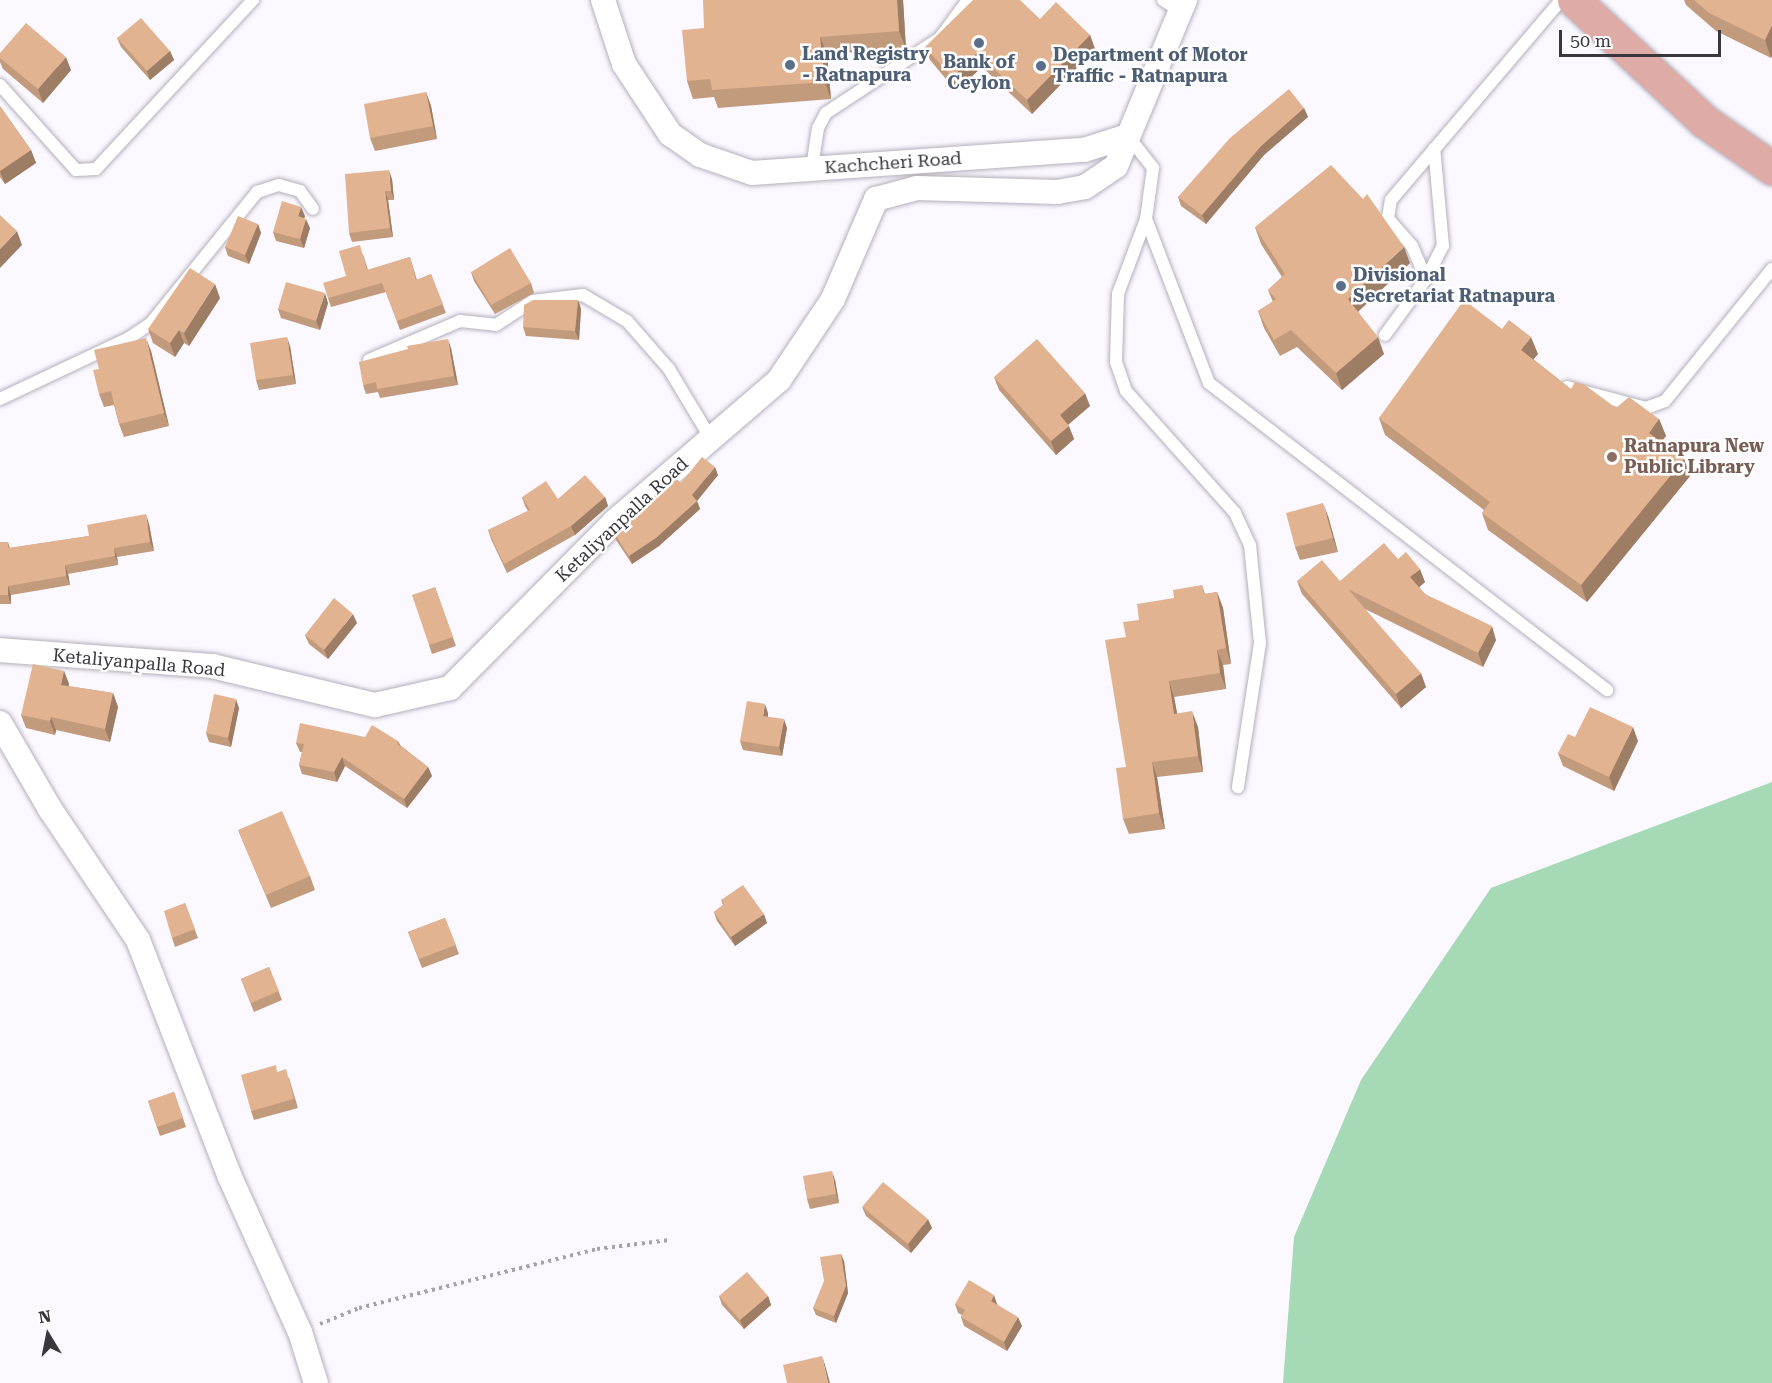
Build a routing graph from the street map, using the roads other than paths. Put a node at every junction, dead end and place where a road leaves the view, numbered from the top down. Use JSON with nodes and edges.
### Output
{"nodes":[{"id":1,"x":253,"y":0,"type":"edge"},
{"id":2,"x":603,"y":0,"type":"edge"},
{"id":3,"x":968,"y":0,"type":"edge"},
{"id":4,"x":1561,"y":0,"type":"edge"},
{"id":5,"x":1574,"y":0,"type":"edge"},
{"id":6,"x":1176,"y":4,"type":"edge"},
{"id":7,"x":0,"y":85,"type":"edge"},
{"id":8,"x":1128,"y":136,"type":"junction"},
{"id":9,"x":1434,"y":148,"type":"junction"},
{"id":10,"x":812,"y":168,"type":"junction"},
{"id":11,"x":1772,"y":168,"type":"edge"},
{"id":12,"x":313,"y":209,"type":"dead end"},
{"id":13,"x":1146,"y":219,"type":"junction"},
{"id":14,"x":1772,"y":269,"type":"edge"},
{"id":15,"x":1426,"y":279,"type":"junction"},
{"id":16,"x":1385,"y":335,"type":"dead end"},
{"id":17,"x":369,"y":360,"type":"edge"},
{"id":18,"x":1567,"y":387,"type":"edge"},
{"id":19,"x":0,"y":399,"type":"edge"},
{"id":20,"x":711,"y":439,"type":"junction"},
{"id":21,"x":0,"y":650,"type":"edge"},
{"id":22,"x":1608,"y":690,"type":"dead end"},
{"id":23,"x":0,"y":723,"type":"edge"},
{"id":24,"x":1238,"y":787,"type":"dead end"},
{"id":25,"x":316,"y":1383,"type":"edge"}],
"edges":[{"from":1,"to":7,"type":"lane"},
{"from":2,"to":10,"type":"street","name":"Kachcheri Road"},
{"from":3,"to":10,"type":"lane"},
{"from":4,"to":9,"type":"lane"},
{"from":5,"to":11,"type":"main road"},
{"from":6,"to":8,"type":"street"},
{"from":8,"to":10,"type":"street","name":"Kachcheri Road"},
{"from":8,"to":13,"type":"lane"},
{"from":8,"to":20,"type":"street","name":"Ketaliyanpalla Road"},
{"from":9,"to":15,"type":"lane"},
{"from":9,"to":15,"type":"lane"},
{"from":12,"to":19,"type":"lane"},
{"from":13,"to":22,"type":"lane"},
{"from":13,"to":24,"type":"lane"},
{"from":14,"to":18,"type":"lane"},
{"from":15,"to":16,"type":"lane"},
{"from":17,"to":20,"type":"lane"},
{"from":20,"to":21,"type":"street","name":"Ketaliyanpalla Road"},
{"from":23,"to":25,"type":"street"}]}
